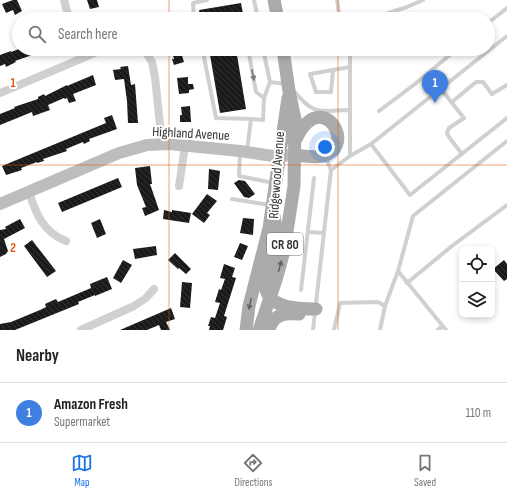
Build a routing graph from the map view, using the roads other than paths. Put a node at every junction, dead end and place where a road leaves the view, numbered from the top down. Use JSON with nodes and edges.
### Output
{"nodes":[{"id":1,"x":64,"y":0,"type":"edge"},
{"id":2,"x":207,"y":0,"type":"edge"},
{"id":3,"x":254,"y":0,"type":"edge"},
{"id":4,"x":274,"y":0,"type":"edge"},
{"id":5,"x":337,"y":0,"type":"edge"},
{"id":6,"x":423,"y":0,"type":"edge"},
{"id":7,"x":507,"y":8,"type":"edge"},
{"id":8,"x":68,"y":12,"type":"edge"},
{"id":9,"x":194,"y":12,"type":"edge"},
{"id":10,"x":257,"y":12,"type":"edge"},
{"id":11,"x":277,"y":12,"type":"edge"},
{"id":12,"x":339,"y":12,"type":"edge"},
{"id":13,"x":392,"y":12,"type":"edge"},
{"id":14,"x":495,"y":17,"type":"edge"},
{"id":15,"x":507,"y":36,"type":"edge"},
{"id":16,"x":495,"y":46,"type":"edge"},
{"id":17,"x":86,"y":56,"type":"edge"},
{"id":18,"x":148,"y":56,"type":"edge"},
{"id":19,"x":204,"y":56,"type":"edge"},
{"id":20,"x":249,"y":56,"type":"edge"},
{"id":21,"x":264,"y":56,"type":"edge"},
{"id":22,"x":284,"y":56,"type":"edge"},
{"id":23,"x":350,"y":56,"type":"edge"},
{"id":24,"x":449,"y":56,"type":"edge"},
{"id":25,"x":482,"y":56,"type":"edge"},
{"id":26,"x":81,"y":58,"type":"joint"},
{"id":27,"x":350,"y":67,"type":"junction"},
{"id":28,"x":333,"y":70,"type":"junction"},
{"id":29,"x":270,"y":82,"type":"junction"},
{"id":30,"x":507,"y":84,"type":"edge"},
{"id":31,"x":289,"y":88,"type":"junction"},
{"id":32,"x":441,"y":89,"type":"junction"},
{"id":33,"x":0,"y":93,"type":"edge"},
{"id":34,"x":264,"y":98,"type":"junction"},
{"id":35,"x":452,"y":102,"type":"junction"},
{"id":36,"x":349,"y":110,"type":"junction"},
{"id":37,"x":379,"y":111,"type":"dead end"},
{"id":38,"x":507,"y":118,"type":"edge"},
{"id":39,"x":251,"y":120,"type":"junction"},
{"id":40,"x":295,"y":140,"type":"junction"},
{"id":41,"x":507,"y":141,"type":"edge"},
{"id":42,"x":162,"y":144,"type":"junction"},
{"id":43,"x":371,"y":144,"type":"junction"},
{"id":44,"x":185,"y":146,"type":"junction"},
{"id":45,"x":243,"y":152,"type":"junction"},
{"id":46,"x":462,"y":154,"type":"junction"},
{"id":47,"x":295,"y":155,"type":"junction"},
{"id":48,"x":325,"y":155,"type":"junction"},
{"id":49,"x":280,"y":156,"type":"junction"},
{"id":50,"x":350,"y":156,"type":"junction"},
{"id":51,"x":331,"y":170,"type":"junction"},
{"id":52,"x":314,"y":178,"type":"dead end"},
{"id":53,"x":276,"y":184,"type":"junction"},
{"id":54,"x":179,"y":186,"type":"dead end"},
{"id":55,"x":29,"y":192,"type":"junction"},
{"id":56,"x":232,"y":199,"type":"dead end"},
{"id":57,"x":0,"y":204,"type":"edge"},
{"id":58,"x":507,"y":204,"type":"edge"},
{"id":59,"x":272,"y":206,"type":"junction"},
{"id":60,"x":308,"y":232,"type":"junction"},
{"id":61,"x":324,"y":233,"type":"junction"},
{"id":62,"x":66,"y":241,"type":"dead end"},
{"id":63,"x":398,"y":271,"type":"junction"},
{"id":64,"x":407,"y":283,"type":"junction"},
{"id":65,"x":154,"y":289,"type":"dead end"},
{"id":66,"x":301,"y":290,"type":"dead end"},
{"id":67,"x":270,"y":298,"type":"junction"},
{"id":68,"x":385,"y":306,"type":"junction"},
{"id":69,"x":315,"y":312,"type":"junction"},
{"id":70,"x":442,"y":326,"type":"junction"},
{"id":71,"x":81,"y":330,"type":"edge"},
{"id":72,"x":246,"y":330,"type":"edge"},
{"id":73,"x":259,"y":330,"type":"edge"},
{"id":74,"x":269,"y":330,"type":"edge"},
{"id":75,"x":313,"y":330,"type":"edge"},
{"id":76,"x":334,"y":330,"type":"edge"},
{"id":77,"x":380,"y":330,"type":"edge"},
{"id":78,"x":438,"y":330,"type":"edge"},
{"id":79,"x":446,"y":330,"type":"edge"}],
"edges":[{"from":1,"to":8,"type":"street"},
{"from":2,"to":9,"type":"lane"},
{"from":3,"to":10,"type":"lane"},
{"from":4,"to":11,"type":"main road"},
{"from":5,"to":12,"type":"lane"},
{"from":6,"to":13,"type":"lane"},
{"from":7,"to":14,"type":"lane"},
{"from":15,"to":16,"type":"lane"},
{"from":17,"to":26,"type":"street"},
{"from":18,"to":42,"type":"street"},
{"from":19,"to":39,"type":"lane"},
{"from":20,"to":34,"type":"lane","one_way":true},
{"from":21,"to":29,"type":"lane"},
{"from":22,"to":31,"type":"main road","name":"Ridgewood Avenue","number":"CR 80"},
{"from":23,"to":27,"type":"lane"},
{"from":24,"to":37,"type":"lane"},
{"from":25,"to":32,"type":"lane"},
{"from":26,"to":33,"type":"street"},
{"from":27,"to":28,"type":"lane"},
{"from":27,"to":36,"type":"lane"},
{"from":28,"to":28,"type":"lane"},
{"from":29,"to":31,"type":"lane"},
{"from":29,"to":34,"type":"lane"},
{"from":30,"to":35,"type":"lane"},
{"from":31,"to":36,"type":"lane"},
{"from":31,"to":40,"type":"main road","name":"Ridgewood Avenue","number":"CR 80"},
{"from":31,"to":49,"type":"main road","name":"Ridgewood Avenue","number":"CR 80"},
{"from":32,"to":35,"type":"lane"},
{"from":32,"to":43,"type":"lane"},
{"from":34,"to":39,"type":"lane"},
{"from":35,"to":46,"type":"lane"},
{"from":36,"to":50,"type":"lane"},
{"from":38,"to":46,"type":"lane"},
{"from":39,"to":45,"type":"lane"},
{"from":40,"to":47,"type":"main road","name":"Ridgewood Avenue","number":"CR 80"},
{"from":40,"to":48,"type":"main road"},
{"from":41,"to":63,"type":"lane"},
{"from":42,"to":44,"type":"street","name":"Highland Avenue"},
{"from":42,"to":55,"type":"street","name":"Highland Avenue"},
{"from":43,"to":46,"type":"lane"},
{"from":43,"to":50,"type":"lane"},
{"from":44,"to":45,"type":"street","name":"Highland Avenue"},
{"from":44,"to":54,"type":"street"},
{"from":45,"to":49,"type":"street","name":"Highland Avenue"},
{"from":45,"to":53,"type":"lane"},
{"from":47,"to":48,"type":"main road"},
{"from":47,"to":49,"type":"street","name":"Highland Avenue"},
{"from":67,"to":47,"type":"main road","name":"Ridgewood Avenue","number":"CR 80","one_way":true},
{"from":48,"to":51,"type":"lane"},
{"from":49,"to":53,"type":"main road","name":"Ridgewood Avenue","number":"CR 80"},
{"from":50,"to":51,"type":"lane"},
{"from":51,"to":61,"type":"lane"},
{"from":52,"to":60,"type":"lane"},
{"from":53,"to":59,"type":"main road","name":"Ridgewood Avenue","number":"CR 80"},
{"from":55,"to":57,"type":"street","name":"Highland Avenue"},
{"from":55,"to":62,"type":"street"},
{"from":56,"to":59,"type":"lane"},
{"from":58,"to":64,"type":"lane"},
{"from":59,"to":67,"type":"main road"},
{"from":59,"to":72,"type":"main road","name":"Ridgewood Avenue","number":"CR 80","one_way":true},
{"from":60,"to":61,"type":"lane"},
{"from":60,"to":66,"type":"lane"},
{"from":61,"to":69,"type":"lane"},
{"from":63,"to":64,"type":"lane"},
{"from":63,"to":68,"type":"lane"},
{"from":64,"to":70,"type":"lane"},
{"from":65,"to":71,"type":"street"},
{"from":67,"to":69,"type":"main road"},
{"from":67,"to":73,"type":"main road","name":"Ridgewood Avenue","number":"CR 80"},
{"from":68,"to":76,"type":"lane"},
{"from":68,"to":77,"type":"lane"},
{"from":69,"to":74,"type":"main road"},
{"from":69,"to":75,"type":"lane"},
{"from":70,"to":78,"type":"lane"},
{"from":70,"to":79,"type":"lane"}]}
